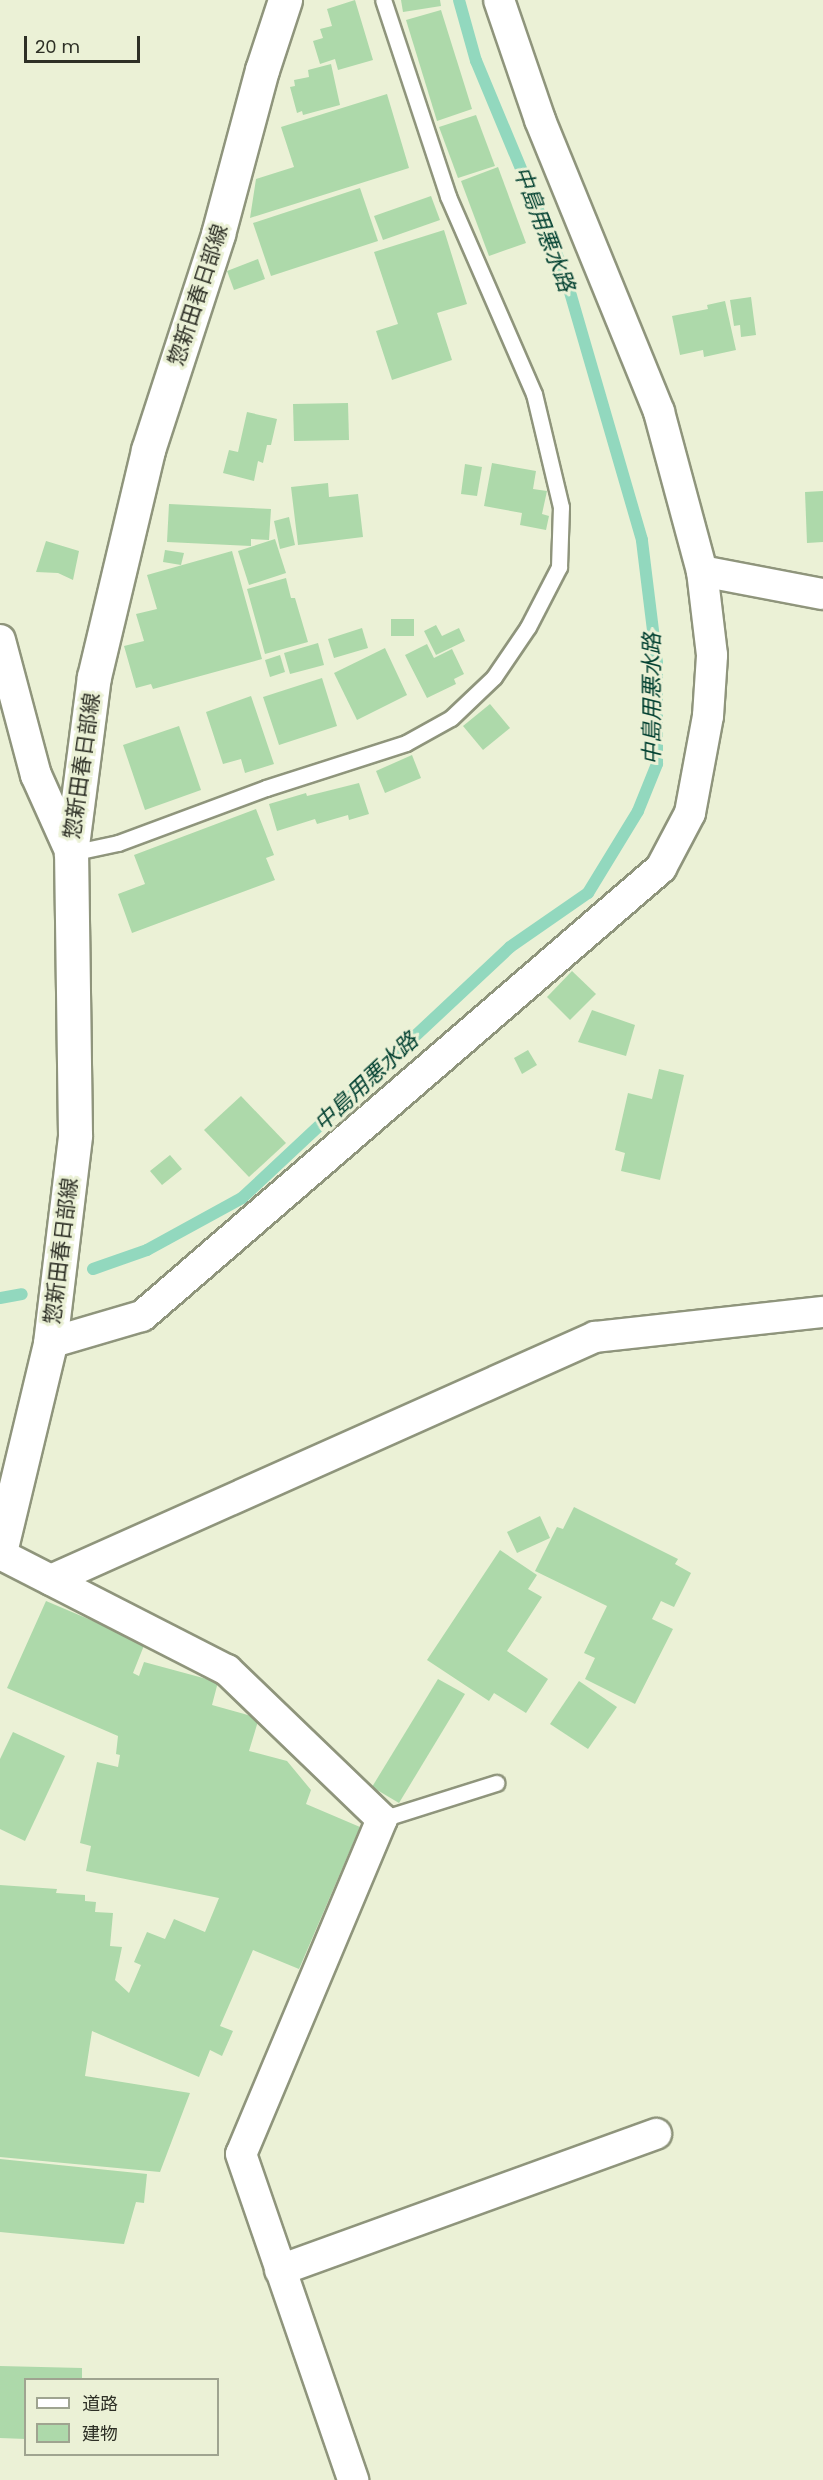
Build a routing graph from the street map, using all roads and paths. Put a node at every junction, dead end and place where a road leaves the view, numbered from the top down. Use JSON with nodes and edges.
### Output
{"nodes":[{"id":1,"x":285,"y":0,"type":"edge"},
{"id":2,"x":383,"y":0,"type":"edge"},
{"id":3,"x":499,"y":0,"type":"edge"},
{"id":4,"x":702,"y":571,"type":"junction"},
{"id":5,"x":823,"y":594,"type":"edge"},
{"id":6,"x":0,"y":640,"type":"edge"},
{"id":7,"x":71,"y":853,"type":"junction"},
{"id":8,"x":823,"y":1312,"type":"edge"},
{"id":9,"x":50,"y":1343,"type":"junction"},
{"id":10,"x":0,"y":1553,"type":"edge"},
{"id":11,"x":51,"y":1580,"type":"junction"},
{"id":12,"x":496,"y":1783,"type":"dead end"},
{"id":13,"x":382,"y":1820,"type":"junction"},
{"id":14,"x":656,"y":2134,"type":"dead end"},
{"id":15,"x":280,"y":2270,"type":"junction"},
{"id":16,"x":353,"y":2480,"type":"edge"}],
"edges":[{"from":1,"to":7,"type":"main road","name":"惣新田春日部線"},
{"from":2,"to":7,"type":"lane"},
{"from":3,"to":4,"type":"street"},
{"from":4,"to":5,"type":"street"},
{"from":4,"to":9,"type":"street"},
{"from":6,"to":7,"type":"street"},
{"from":7,"to":9,"type":"main road","name":"惣新田春日部線"},
{"from":8,"to":11,"type":"street"},
{"from":9,"to":10,"type":"main road","name":"惣新田春日部線"},
{"from":10,"to":11,"type":"street"},
{"from":11,"to":13,"type":"street"},
{"from":12,"to":13,"type":"lane"},
{"from":13,"to":15,"type":"street"},
{"from":14,"to":15,"type":"street"},
{"from":15,"to":16,"type":"street"}]}
